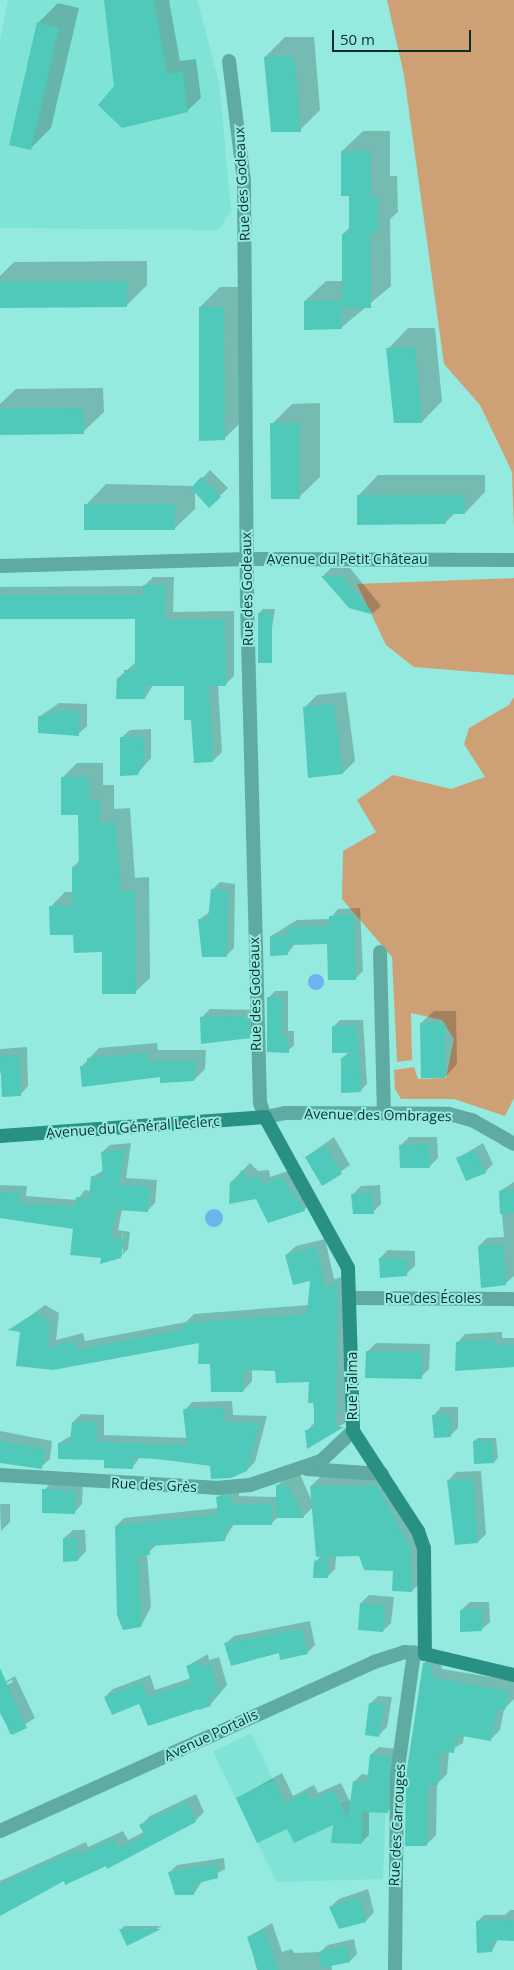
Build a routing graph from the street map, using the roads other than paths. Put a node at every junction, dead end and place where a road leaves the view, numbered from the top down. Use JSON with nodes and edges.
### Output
{"nodes":[{"id":1,"x":229,"y":61,"type":"dead end"},
{"id":2,"x":248,"y":559,"type":"junction"},
{"id":3,"x":514,"y":560,"type":"edge"},
{"id":4,"x":0,"y":566,"type":"edge"},
{"id":5,"x":380,"y":952,"type":"dead end"},
{"id":6,"x":384,"y":1112,"type":"junction"},
{"id":7,"x":266,"y":1117,"type":"junction"},
{"id":8,"x":0,"y":1136,"type":"edge"},
{"id":9,"x":514,"y":1144,"type":"edge"},
{"id":10,"x":352,"y":1298,"type":"junction"},
{"id":11,"x":514,"y":1299,"type":"edge"},
{"id":12,"x":353,"y":1431,"type":"junction"},
{"id":13,"x":306,"y":1469,"type":"junction"},
{"id":14,"x":382,"y":1474,"type":"junction"},
{"id":15,"x":0,"y":1475,"type":"edge"},
{"id":16,"x":420,"y":1653,"type":"junction"},
{"id":17,"x":514,"y":1675,"type":"edge"},
{"id":18,"x":0,"y":1831,"type":"edge"},
{"id":19,"x":396,"y":1970,"type":"edge"}],
"edges":[{"from":1,"to":2,"type":"street","name":"Rue des Godeaux"},
{"from":2,"to":3,"type":"street","name":"Avenue du Petit Château"},
{"from":2,"to":4,"type":"street","name":"Avenue du Petit Château"},
{"from":2,"to":7,"type":"street","name":"Rue des Godeaux"},
{"from":5,"to":6,"type":"street"},
{"from":6,"to":7,"type":"street","name":"Avenue des Ombrages"},
{"from":6,"to":9,"type":"street","name":"Avenue des Ombrages"},
{"from":7,"to":8,"type":"main road","name":"Avenue du Général Leclerc"},
{"from":7,"to":10,"type":"main road","name":"Rue Talma"},
{"from":10,"to":11,"type":"street","name":"Rue des Écoles"},
{"from":10,"to":12,"type":"main road","name":"Rue Talma"},
{"from":12,"to":13,"type":"street","name":"Rue des Grès"},
{"from":12,"to":14,"type":"main road","name":"Rue Talma"},
{"from":13,"to":14,"type":"street","name":"Rue des Grès"},
{"from":13,"to":15,"type":"street","name":"Rue des Grès"},
{"from":14,"to":16,"type":"main road","name":"Rue Talma"},
{"from":16,"to":17,"type":"main road"},
{"from":16,"to":18,"type":"street","name":"Avenue Portalis"},
{"from":16,"to":19,"type":"street","name":"Rue des Carrouges"}]}
